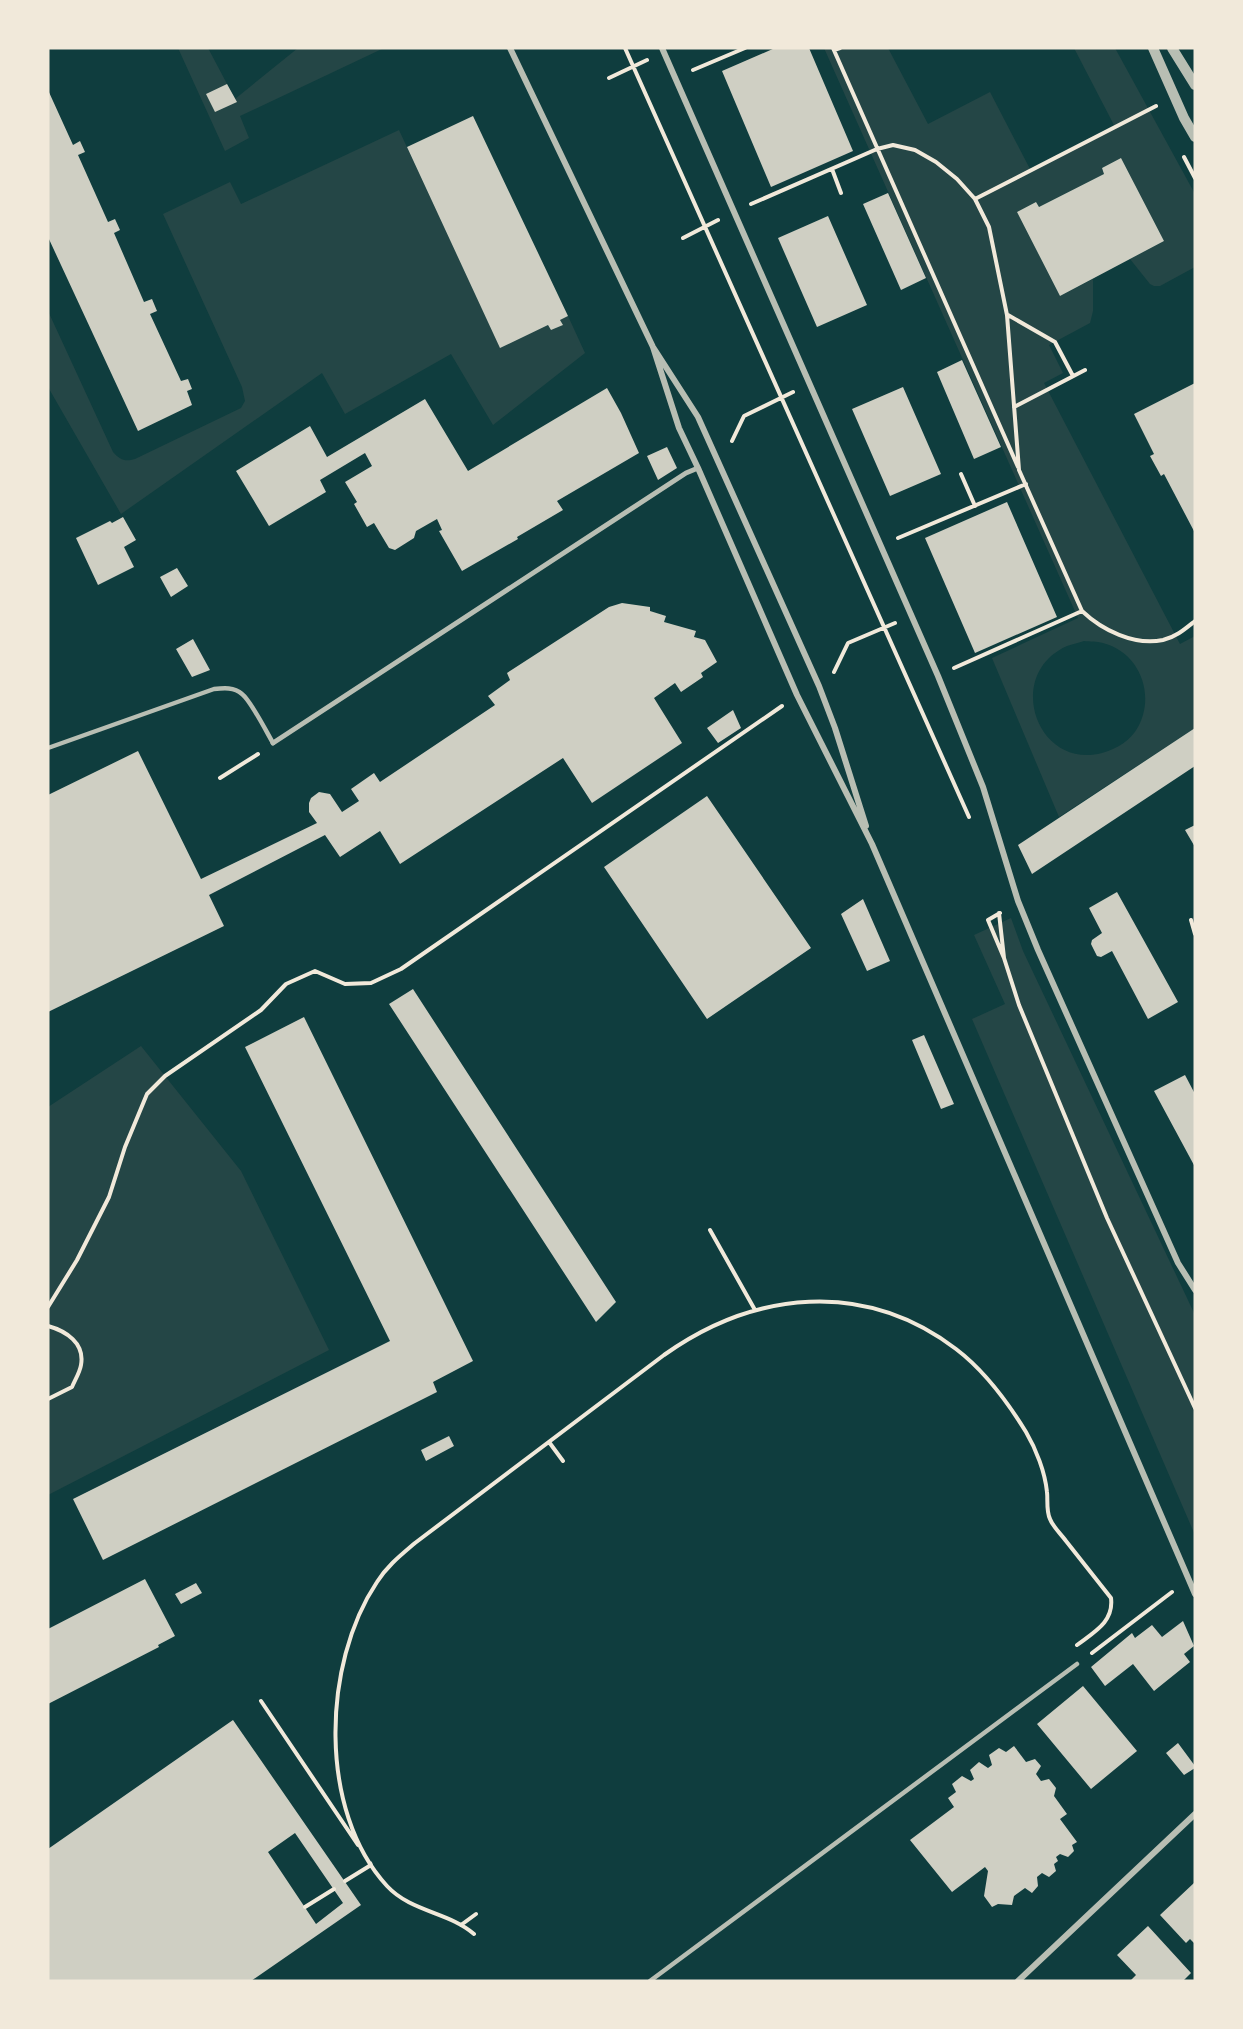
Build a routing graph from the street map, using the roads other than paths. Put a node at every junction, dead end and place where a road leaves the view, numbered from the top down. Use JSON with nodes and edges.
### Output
{"nodes":[{"id":1,"x":510,"y":48,"type":"edge"},
{"id":2,"x":1153,"y":48,"type":"edge"},
{"id":3,"x":1172,"y":48,"type":"edge"},
{"id":4,"x":663,"y":50,"type":"edge"},
{"id":5,"x":1195,"y":85,"type":"edge"},
{"id":6,"x":1195,"y":137,"type":"edge"},
{"id":7,"x":653,"y":347,"type":"junction"},
{"id":8,"x":698,"y":468,"type":"junction"},
{"id":9,"x":273,"y":743,"type":"joint"},
{"id":10,"x":48,"y":748,"type":"edge"},
{"id":11,"x":872,"y":844,"type":"junction"},
{"id":12,"x":1195,"y":1289,"type":"edge"},
{"id":13,"x":1195,"y":1594,"type":"edge"},
{"id":14,"x":1077,"y":1664,"type":"road end"},
{"id":15,"x":1195,"y":1814,"type":"edge"},
{"id":16,"x":650,"y":1981,"type":"edge"},
{"id":17,"x":1018,"y":1981,"type":"edge"}],
"edges":[{"from":1,"to":7,"type":"street"},
{"from":2,"to":6,"type":"street"},
{"from":3,"to":5,"type":"street"},
{"from":4,"to":12,"type":"street"},
{"from":7,"to":8,"type":"street"},
{"from":7,"to":11,"type":"street"},
{"from":8,"to":9,"type":"street"},
{"from":8,"to":11,"type":"street"},
{"from":9,"to":10,"type":"lane"},
{"from":11,"to":13,"type":"street"},
{"from":14,"to":16,"type":"lane"},
{"from":15,"to":17,"type":"street"}]}
